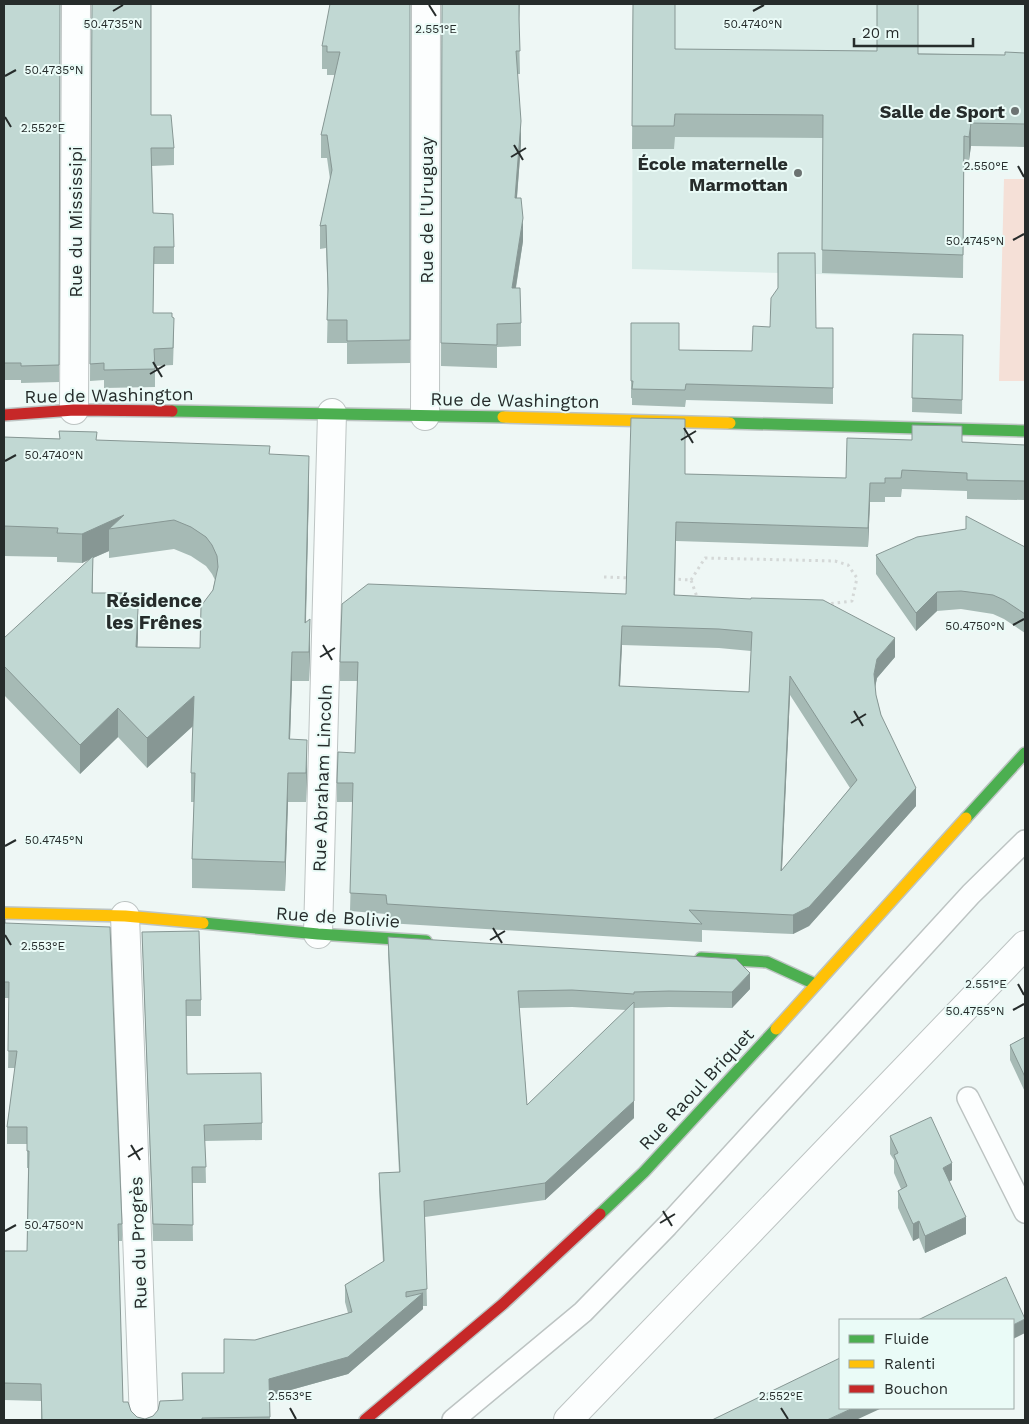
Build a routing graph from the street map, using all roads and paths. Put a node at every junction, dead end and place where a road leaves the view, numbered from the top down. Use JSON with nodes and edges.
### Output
{"nodes":[{"id":1,"x":76,"y":4,"type":"edge"},
{"id":2,"x":426,"y":4,"type":"edge"},
{"id":3,"x":74,"y":410,"type":"junction"},
{"id":4,"x":332,"y":413,"type":"junction"},
{"id":5,"x":4,"y":415,"type":"edge"},
{"id":6,"x":426,"y":416,"type":"junction"},
{"id":7,"x":1025,"y":431,"type":"edge"},
{"id":8,"x":604,"y":577,"type":"dead end"},
{"id":9,"x":633,"y":578,"type":"edge"},
{"id":10,"x":671,"y":579,"type":"edge"},
{"id":11,"x":691,"y":580,"type":"junction"},
{"id":12,"x":707,"y":598,"type":"edge"},
{"id":13,"x":822,"y":603,"type":"edge"},
{"id":14,"x":1025,"y":753,"type":"edge"},
{"id":15,"x":1025,"y":841,"type":"edge"},
{"id":16,"x":4,"y":913,"type":"edge"},
{"id":17,"x":125,"y":916,"type":"junction"},
{"id":18,"x":318,"y":934,"type":"junction"},
{"id":19,"x":437,"y":942,"type":"edge"},
{"id":20,"x":1025,"y":945,"type":"edge"},
{"id":21,"x":687,"y":957,"type":"edge"},
{"id":22,"x":816,"y":984,"type":"junction"},
{"id":23,"x":968,"y":1098,"type":"dead end"},
{"id":24,"x":1025,"y":1212,"type":"edge"},
{"id":25,"x":144,"y":1420,"type":"edge"},
{"id":26,"x":365,"y":1420,"type":"edge"},
{"id":27,"x":453,"y":1420,"type":"edge"},
{"id":28,"x":568,"y":1420,"type":"edge"}],
"edges":[{"from":1,"to":3,"type":"street","name":"Rue du Mississipi"},
{"from":2,"to":6,"type":"street","name":"Rue de l'Uruguay"},
{"from":3,"to":4,"type":"street","name":"Rue de Washington"},
{"from":3,"to":5,"type":"street","name":"Rue de Washington"},
{"from":4,"to":6,"type":"street","name":"Rue de Washington"},
{"from":4,"to":18,"type":"street","name":"Rue Abraham Lincoln"},
{"from":6,"to":7,"type":"street","name":"Rue de Washington"},
{"from":8,"to":9,"type":"path"},
{"from":10,"to":11,"type":"path"},
{"from":11,"to":12,"type":"path"},
{"from":11,"to":13,"type":"path"},
{"from":14,"to":22,"type":"street","name":"Rue Raoul Briquet"},
{"from":15,"to":27,"type":"lane"},
{"from":16,"to":17,"type":"street","name":"Rue de Bolivie"},
{"from":17,"to":18,"type":"street","name":"Rue de Bolivie"},
{"from":17,"to":25,"type":"street","name":"Rue du Progrès"},
{"from":18,"to":19,"type":"street","name":"Rue de Bolivie"},
{"from":20,"to":28,"type":"street"},
{"from":21,"to":22,"type":"street"},
{"from":22,"to":26,"type":"street","name":"Rue Raoul Briquet"},
{"from":23,"to":24,"type":"lane"}]}
